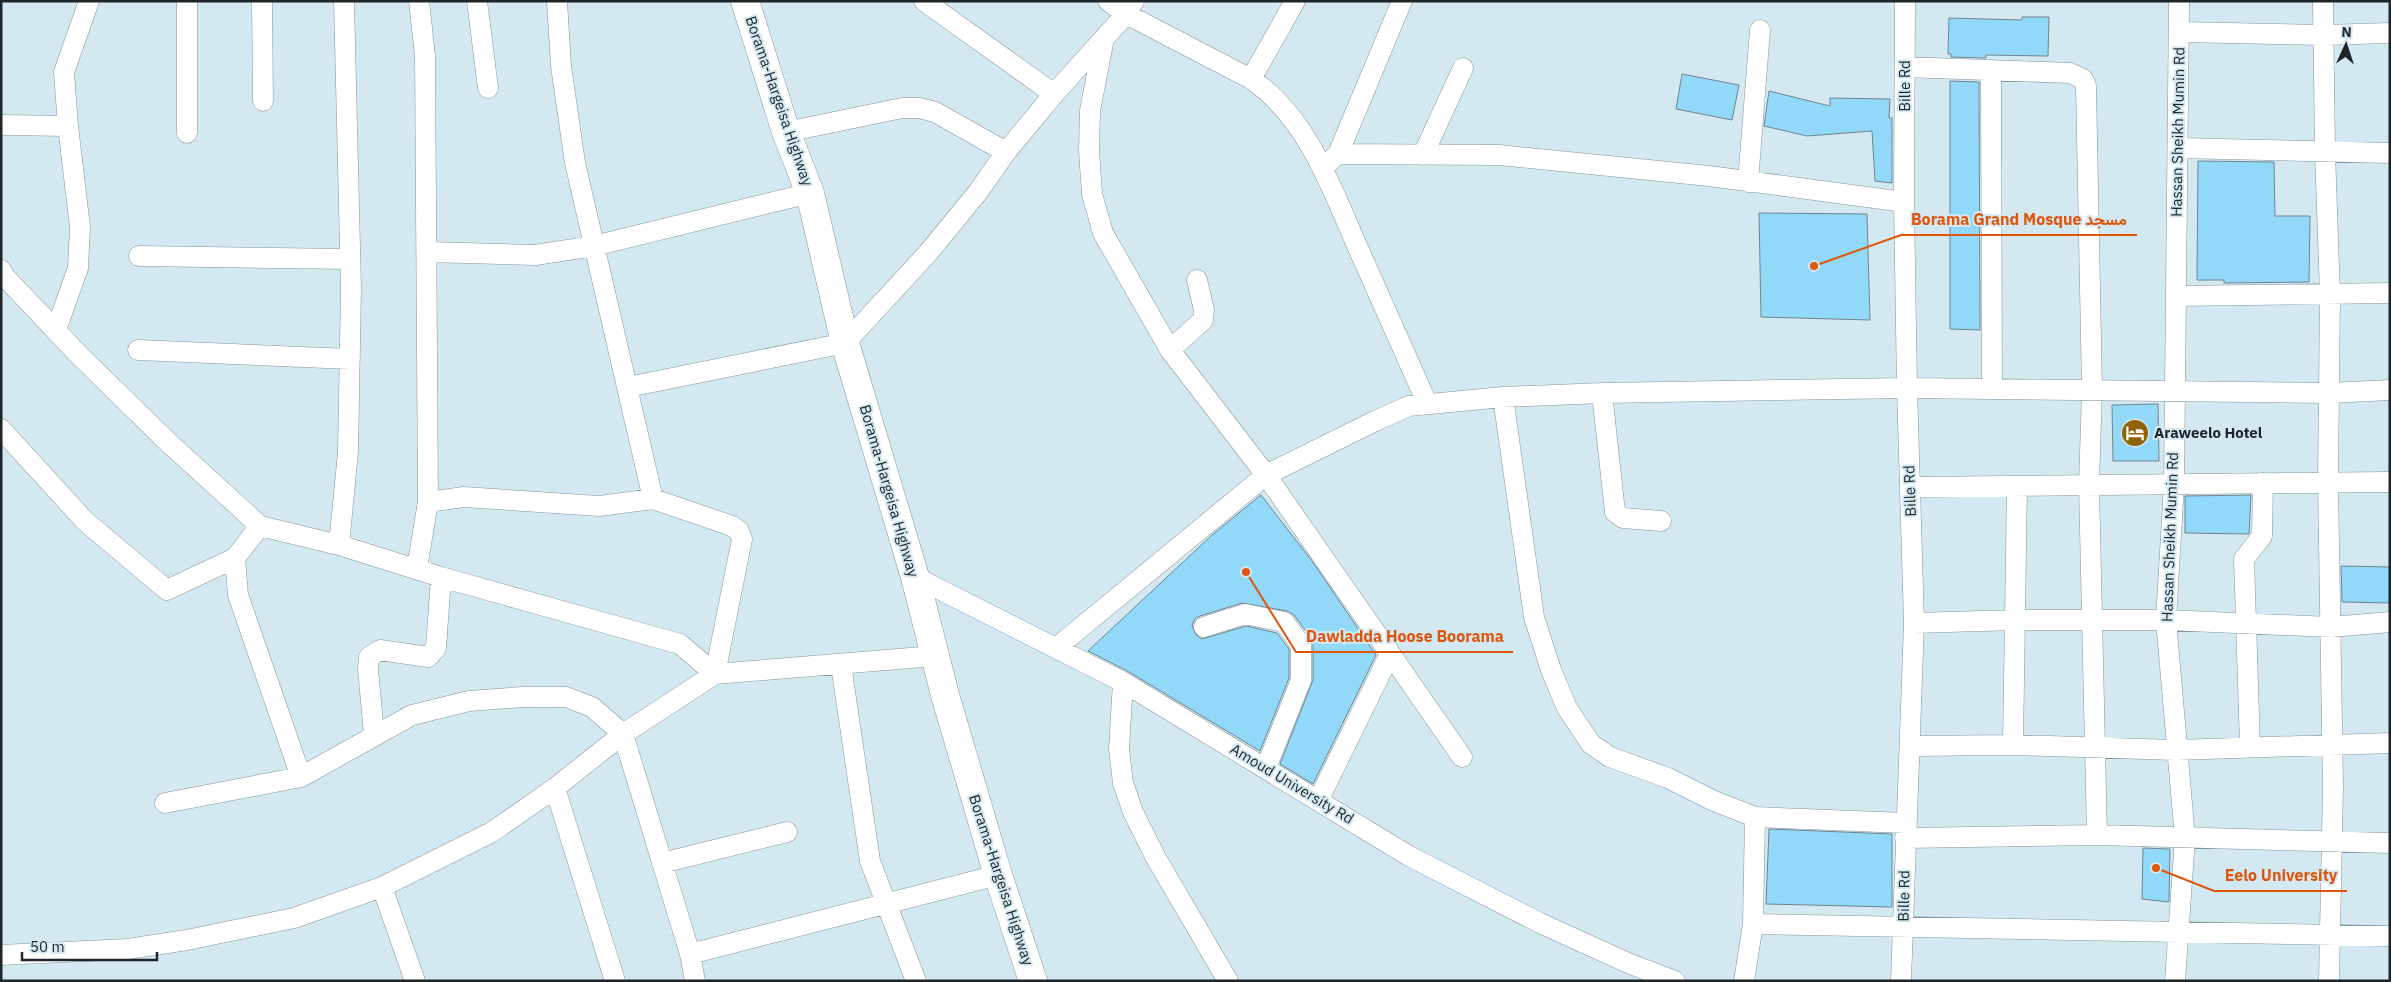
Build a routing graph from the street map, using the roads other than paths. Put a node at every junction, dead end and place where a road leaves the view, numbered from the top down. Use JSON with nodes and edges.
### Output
{"nodes":[{"id":1,"x":89,"y":1,"type":"edge"},
{"id":2,"x":187,"y":1,"type":"edge"},
{"id":3,"x":262,"y":1,"type":"edge"},
{"id":4,"x":344,"y":1,"type":"edge"},
{"id":5,"x":419,"y":1,"type":"edge"},
{"id":6,"x":477,"y":1,"type":"edge"},
{"id":7,"x":557,"y":1,"type":"edge"},
{"id":8,"x":745,"y":1,"type":"edge"},
{"id":9,"x":924,"y":1,"type":"edge"},
{"id":10,"x":1108,"y":1,"type":"edge"},
{"id":11,"x":1295,"y":1,"type":"edge"},
{"id":12,"x":1402,"y":1,"type":"edge"},
{"id":13,"x":1905,"y":1,"type":"edge"},
{"id":14,"x":2179,"y":1,"type":"edge"},
{"id":15,"x":2323,"y":1,"type":"edge"},
{"id":16,"x":1130,"y":8,"type":"edge"},
{"id":17,"x":1760,"y":30,"type":"dead end"},
{"id":18,"x":2180,"y":32,"type":"junction"},
{"id":19,"x":2390,"y":33,"type":"edge"},
{"id":20,"x":2324,"y":35,"type":"junction"},
{"id":21,"x":1104,"y":38,"type":"junction"},
{"id":22,"x":1463,"y":68,"type":"dead end"},
{"id":23,"x":1906,"y":68,"type":"junction"},
{"id":24,"x":1991,"y":70,"type":"junction"},
{"id":25,"x":1251,"y":79,"type":"junction"},
{"id":26,"x":488,"y":88,"type":"dead end"},
{"id":27,"x":1054,"y":94,"type":"junction"},
{"id":28,"x":263,"y":101,"type":"dead end"},
{"id":29,"x":1,"y":125,"type":"edge"},
{"id":30,"x":68,"y":126,"type":"junction"},
{"id":31,"x":786,"y":132,"type":"junction"},
{"id":32,"x":187,"y":133,"type":"dead end"},
{"id":33,"x":2178,"y":148,"type":"junction"},
{"id":34,"x":1006,"y":152,"type":"junction"},
{"id":35,"x":2325,"y":152,"type":"junction"},
{"id":36,"x":2390,"y":153,"type":"edge"},
{"id":37,"x":1338,"y":154,"type":"junction"},
{"id":38,"x":1423,"y":155,"type":"junction"},
{"id":39,"x":1322,"y":168,"type":"junction"},
{"id":40,"x":1748,"y":182,"type":"junction"},
{"id":41,"x":810,"y":193,"type":"junction"},
{"id":42,"x":1904,"y":202,"type":"junction"},
{"id":43,"x":594,"y":246,"type":"junction"},
{"id":44,"x":427,"y":252,"type":"junction"},
{"id":45,"x":139,"y":256,"type":"dead end"},
{"id":46,"x":350,"y":259,"type":"junction"},
{"id":47,"x":1,"y":270,"type":"edge"},
{"id":48,"x":1197,"y":280,"type":"dead end"},
{"id":49,"x":2390,"y":293,"type":"edge"},
{"id":50,"x":2330,"y":294,"type":"junction"},
{"id":51,"x":2176,"y":296,"type":"junction"},
{"id":52,"x":56,"y":330,"type":"junction"},
{"id":53,"x":845,"y":343,"type":"junction"},
{"id":54,"x":138,"y":350,"type":"dead end"},
{"id":55,"x":1170,"y":350,"type":"junction"},
{"id":56,"x":350,"y":359,"type":"junction"},
{"id":57,"x":628,"y":387,"type":"junction"},
{"id":58,"x":1907,"y":388,"type":"junction"},
{"id":59,"x":1992,"y":389,"type":"junction"},
{"id":60,"x":2092,"y":390,"type":"junction"},
{"id":61,"x":2390,"y":390,"type":"edge"},
{"id":62,"x":2174,"y":391,"type":"junction"},
{"id":63,"x":1602,"y":393,"type":"junction"},
{"id":64,"x":2329,"y":393,"type":"junction"},
{"id":65,"x":1503,"y":397,"type":"junction"},
{"id":66,"x":1427,"y":403,"type":"junction"},
{"id":67,"x":1,"y":429,"type":"edge"},
{"id":68,"x":1266,"y":475,"type":"junction"},
{"id":69,"x":2328,"y":482,"type":"junction"},
{"id":70,"x":2390,"y":482,"type":"edge"},
{"id":71,"x":2264,"y":483,"type":"junction"},
{"id":72,"x":2174,"y":484,"type":"junction"},
{"id":73,"x":2089,"y":485,"type":"junction"},
{"id":74,"x":2017,"y":486,"type":"junction"},
{"id":75,"x":1910,"y":487,"type":"junction"},
{"id":76,"x":653,"y":499,"type":"junction"},
{"id":77,"x":428,"y":502,"type":"junction"},
{"id":78,"x":1661,"y":521,"type":"dead end"},
{"id":79,"x":260,"y":526,"type":"junction"},
{"id":80,"x":339,"y":545,"type":"junction"},
{"id":81,"x":235,"y":558,"type":"junction"},
{"id":82,"x":417,"y":568,"type":"junction"},
{"id":83,"x":441,"y":577,"type":"junction"},
{"id":84,"x":915,"y":578,"type":"junction"},
{"id":85,"x":2015,"y":620,"type":"junction"},
{"id":86,"x":2093,"y":620,"type":"junction"},
{"id":87,"x":2166,"y":620,"type":"junction"},
{"id":88,"x":2390,"y":622,"type":"edge"},
{"id":89,"x":1914,"y":623,"type":"junction"},
{"id":90,"x":2248,"y":624,"type":"junction"},
{"id":91,"x":1204,"y":627,"type":"dead end"},
{"id":92,"x":2331,"y":627,"type":"junction"},
{"id":93,"x":1056,"y":648,"type":"junction"},
{"id":94,"x":1390,"y":654,"type":"junction"},
{"id":95,"x":935,"y":656,"type":"junction"},
{"id":96,"x":841,"y":665,"type":"junction"},
{"id":97,"x":715,"y":674,"type":"junction"},
{"id":98,"x":1123,"y":682,"type":"junction"},
{"id":99,"x":374,"y":734,"type":"junction"},
{"id":100,"x":622,"y":734,"type":"junction"},
{"id":101,"x":2390,"y":743,"type":"edge"},
{"id":102,"x":2013,"y":745,"type":"junction"},
{"id":103,"x":2332,"y":745,"type":"junction"},
{"id":104,"x":1910,"y":746,"type":"junction"},
{"id":105,"x":2250,"y":746,"type":"junction"},
{"id":106,"x":2095,"y":747,"type":"junction"},
{"id":107,"x":2176,"y":750,"type":"junction"},
{"id":108,"x":1462,"y":757,"type":"dead end"},
{"id":109,"x":1266,"y":768,"type":"junction"},
{"id":110,"x":302,"y":777,"type":"junction"},
{"id":111,"x":554,"y":788,"type":"junction"},
{"id":112,"x":1319,"y":799,"type":"junction"},
{"id":113,"x":165,"y":803,"type":"dead end"},
{"id":114,"x":1756,"y":817,"type":"junction"},
{"id":115,"x":1906,"y":830,"type":"junction"},
{"id":116,"x":787,"y":832,"type":"dead end"},
{"id":117,"x":2097,"y":835,"type":"junction"},
{"id":118,"x":2185,"y":838,"type":"junction"},
{"id":119,"x":2333,"y":843,"type":"junction"},
{"id":120,"x":2390,"y":843,"type":"edge"},
{"id":121,"x":662,"y":863,"type":"junction"},
{"id":122,"x":998,"y":875,"type":"junction"},
{"id":123,"x":382,"y":887,"type":"junction"},
{"id":124,"x":887,"y":905,"type":"junction"},
{"id":125,"x":1753,"y":924,"type":"junction"},
{"id":126,"x":1903,"y":927,"type":"junction"},
{"id":127,"x":2178,"y":931,"type":"junction"},
{"id":128,"x":2331,"y":935,"type":"junction"},
{"id":129,"x":2390,"y":936,"type":"edge"},
{"id":130,"x":690,"y":954,"type":"junction"},
{"id":131,"x":1,"y":955,"type":"edge"},
{"id":132,"x":415,"y":981,"type":"edge"},
{"id":133,"x":615,"y":981,"type":"edge"},
{"id":134,"x":695,"y":981,"type":"edge"},
{"id":135,"x":916,"y":981,"type":"edge"},
{"id":136,"x":1033,"y":981,"type":"edge"},
{"id":137,"x":1228,"y":981,"type":"edge"},
{"id":138,"x":1674,"y":981,"type":"edge"},
{"id":139,"x":1744,"y":981,"type":"edge"},
{"id":140,"x":1901,"y":981,"type":"edge"},
{"id":141,"x":2175,"y":981,"type":"edge"},
{"id":142,"x":2329,"y":981,"type":"edge"}],
"edges":[{"from":1,"to":30,"type":"street"},
{"from":2,"to":32,"type":"street"},
{"from":3,"to":28,"type":"street"},
{"from":4,"to":46,"type":"street"},
{"from":5,"to":44,"type":"street"},
{"from":6,"to":26,"type":"street"},
{"from":7,"to":43,"type":"street"},
{"from":8,"to":31,"type":"highway","name":"Borama-Hargeisa Highway"},
{"from":9,"to":27,"type":"street"},
{"from":10,"to":16,"type":"street"},
{"from":11,"to":25,"type":"street"},
{"from":12,"to":37,"type":"street"},
{"from":13,"to":23,"type":"street","name":"Bille Rd"},
{"from":14,"to":18,"type":"street","name":"Hassan Sheikh Mumin Rd"},
{"from":15,"to":20,"type":"street"},
{"from":16,"to":21,"type":"street"},
{"from":16,"to":25,"type":"street"},
{"from":17,"to":40,"type":"street"},
{"from":18,"to":20,"type":"street"},
{"from":18,"to":33,"type":"street","name":"Hassan Sheikh Mumin Rd"},
{"from":19,"to":20,"type":"street"},
{"from":20,"to":35,"type":"street"},
{"from":21,"to":27,"type":"street"},
{"from":21,"to":55,"type":"street"},
{"from":22,"to":38,"type":"street"},
{"from":23,"to":24,"type":"street"},
{"from":23,"to":42,"type":"street","name":"Bille Rd"},
{"from":24,"to":59,"type":"street"},
{"from":24,"to":60,"type":"street"},
{"from":25,"to":39,"type":"street"},
{"from":27,"to":34,"type":"street"},
{"from":29,"to":30,"type":"street"},
{"from":30,"to":52,"type":"street"},
{"from":31,"to":34,"type":"street"},
{"from":31,"to":41,"type":"highway","name":"Borama-Hargeisa Highway"},
{"from":33,"to":35,"type":"street"},
{"from":33,"to":51,"type":"street","name":"Hassan Sheikh Mumin Rd"},
{"from":34,"to":53,"type":"street"},
{"from":35,"to":36,"type":"street"},
{"from":35,"to":50,"type":"street"},
{"from":37,"to":38,"type":"street"},
{"from":37,"to":39,"type":"street"},
{"from":38,"to":40,"type":"street"},
{"from":39,"to":66,"type":"street"},
{"from":40,"to":42,"type":"street"},
{"from":41,"to":43,"type":"street"},
{"from":41,"to":53,"type":"highway","name":"Borama-Hargeisa Highway"},
{"from":42,"to":58,"type":"street","name":"Bille Rd"},
{"from":43,"to":44,"type":"street"},
{"from":43,"to":57,"type":"street"},
{"from":44,"to":77,"type":"street"},
{"from":45,"to":46,"type":"street"},
{"from":46,"to":56,"type":"street"},
{"from":47,"to":52,"type":"street"},
{"from":48,"to":55,"type":"street"},
{"from":49,"to":50,"type":"street"},
{"from":50,"to":51,"type":"street"},
{"from":50,"to":64,"type":"street"},
{"from":51,"to":62,"type":"street","name":"Hassan Sheikh Mumin Rd"},
{"from":52,"to":79,"type":"street"},
{"from":53,"to":57,"type":"street"},
{"from":53,"to":84,"type":"highway","name":"Borama-Hargeisa Highway"},
{"from":54,"to":56,"type":"street"},
{"from":55,"to":68,"type":"street"},
{"from":56,"to":80,"type":"street"},
{"from":57,"to":76,"type":"street"},
{"from":58,"to":59,"type":"street"},
{"from":58,"to":63,"type":"street"},
{"from":58,"to":75,"type":"street","name":"Bille Rd"},
{"from":59,"to":60,"type":"street"},
{"from":60,"to":62,"type":"street"},
{"from":60,"to":73,"type":"street"},
{"from":61,"to":64,"type":"street"},
{"from":62,"to":64,"type":"street"},
{"from":62,"to":72,"type":"street","name":"Hassan Sheikh Mumin Rd"},
{"from":63,"to":65,"type":"street"},
{"from":63,"to":78,"type":"street"},
{"from":64,"to":69,"type":"street"},
{"from":65,"to":66,"type":"street"},
{"from":65,"to":114,"type":"street"},
{"from":66,"to":68,"type":"street"},
{"from":67,"to":81,"type":"street"},
{"from":68,"to":93,"type":"street"},
{"from":68,"to":94,"type":"street"},
{"from":69,"to":70,"type":"street"},
{"from":69,"to":71,"type":"street"},
{"from":69,"to":92,"type":"street"},
{"from":71,"to":72,"type":"street"},
{"from":71,"to":90,"type":"street"},
{"from":72,"to":73,"type":"street"},
{"from":72,"to":87,"type":"street","name":"Hassan Sheikh Mumin Rd"},
{"from":73,"to":74,"type":"street"},
{"from":73,"to":86,"type":"street"},
{"from":74,"to":75,"type":"street"},
{"from":74,"to":85,"type":"street"},
{"from":75,"to":89,"type":"street","name":"Bille Rd"},
{"from":76,"to":77,"type":"street"},
{"from":76,"to":97,"type":"street"},
{"from":77,"to":82,"type":"street"},
{"from":79,"to":80,"type":"street"},
{"from":79,"to":81,"type":"street"},
{"from":80,"to":82,"type":"street"},
{"from":81,"to":110,"type":"street"},
{"from":82,"to":83,"type":"street"},
{"from":83,"to":97,"type":"street"},
{"from":83,"to":99,"type":"street"},
{"from":84,"to":93,"type":"street","name":"Amoud University Rd"},
{"from":84,"to":95,"type":"highway","name":"Borama-Hargeisa Highway"},
{"from":85,"to":86,"type":"street"},
{"from":85,"to":89,"type":"street"},
{"from":85,"to":102,"type":"street"},
{"from":86,"to":87,"type":"street"},
{"from":86,"to":106,"type":"street"},
{"from":87,"to":90,"type":"street"},
{"from":87,"to":107,"type":"street","name":"Hassan Sheikh Mumin Rd"},
{"from":88,"to":92,"type":"street"},
{"from":89,"to":104,"type":"street","name":"Bille Rd"},
{"from":90,"to":92,"type":"street"},
{"from":90,"to":105,"type":"street"},
{"from":91,"to":109,"type":"street"},
{"from":92,"to":103,"type":"street"},
{"from":93,"to":98,"type":"street","name":"Amoud University Rd"},
{"from":94,"to":108,"type":"street"},
{"from":94,"to":112,"type":"street"},
{"from":95,"to":96,"type":"street"},
{"from":95,"to":122,"type":"highway","name":"Borama-Hargeisa Highway"},
{"from":96,"to":97,"type":"street"},
{"from":96,"to":124,"type":"street"},
{"from":97,"to":100,"type":"street"},
{"from":98,"to":109,"type":"street","name":"Amoud University Rd"},
{"from":98,"to":137,"type":"street"},
{"from":99,"to":100,"type":"street"},
{"from":99,"to":110,"type":"street"},
{"from":100,"to":111,"type":"street"},
{"from":100,"to":121,"type":"street"},
{"from":101,"to":103,"type":"street"},
{"from":102,"to":104,"type":"street"},
{"from":102,"to":106,"type":"street"},
{"from":103,"to":105,"type":"street"},
{"from":103,"to":119,"type":"street"},
{"from":104,"to":115,"type":"street","name":"Bille Rd"},
{"from":105,"to":107,"type":"street"},
{"from":106,"to":107,"type":"street"},
{"from":106,"to":117,"type":"street"},
{"from":107,"to":118,"type":"street","name":"Hassan Sheikh Mumin Rd"},
{"from":109,"to":112,"type":"street","name":"Amoud University Rd"},
{"from":110,"to":113,"type":"street"},
{"from":111,"to":123,"type":"street"},
{"from":111,"to":133,"type":"street"},
{"from":112,"to":138,"type":"street","name":"Amoud University Rd"},
{"from":114,"to":115,"type":"street"},
{"from":114,"to":125,"type":"street"},
{"from":115,"to":117,"type":"street"},
{"from":115,"to":126,"type":"street","name":"Bille Rd"},
{"from":116,"to":121,"type":"street"},
{"from":117,"to":118,"type":"street"},
{"from":118,"to":119,"type":"street"},
{"from":118,"to":127,"type":"street","name":"Hassan Sheikh Mumin Rd"},
{"from":119,"to":120,"type":"street"},
{"from":119,"to":128,"type":"street"},
{"from":121,"to":130,"type":"street"},
{"from":122,"to":124,"type":"street"},
{"from":122,"to":136,"type":"highway","name":"Borama-Hargeisa Highway"},
{"from":123,"to":131,"type":"street"},
{"from":123,"to":132,"type":"street"},
{"from":124,"to":130,"type":"street"},
{"from":124,"to":135,"type":"street"},
{"from":125,"to":126,"type":"street"},
{"from":125,"to":139,"type":"street"},
{"from":126,"to":127,"type":"street"},
{"from":126,"to":140,"type":"street","name":"Bille Rd"},
{"from":127,"to":128,"type":"street"},
{"from":127,"to":141,"type":"street","name":"Hassan Sheikh Mumin Rd"},
{"from":128,"to":129,"type":"street"},
{"from":128,"to":142,"type":"street"},
{"from":130,"to":134,"type":"street"}]}
